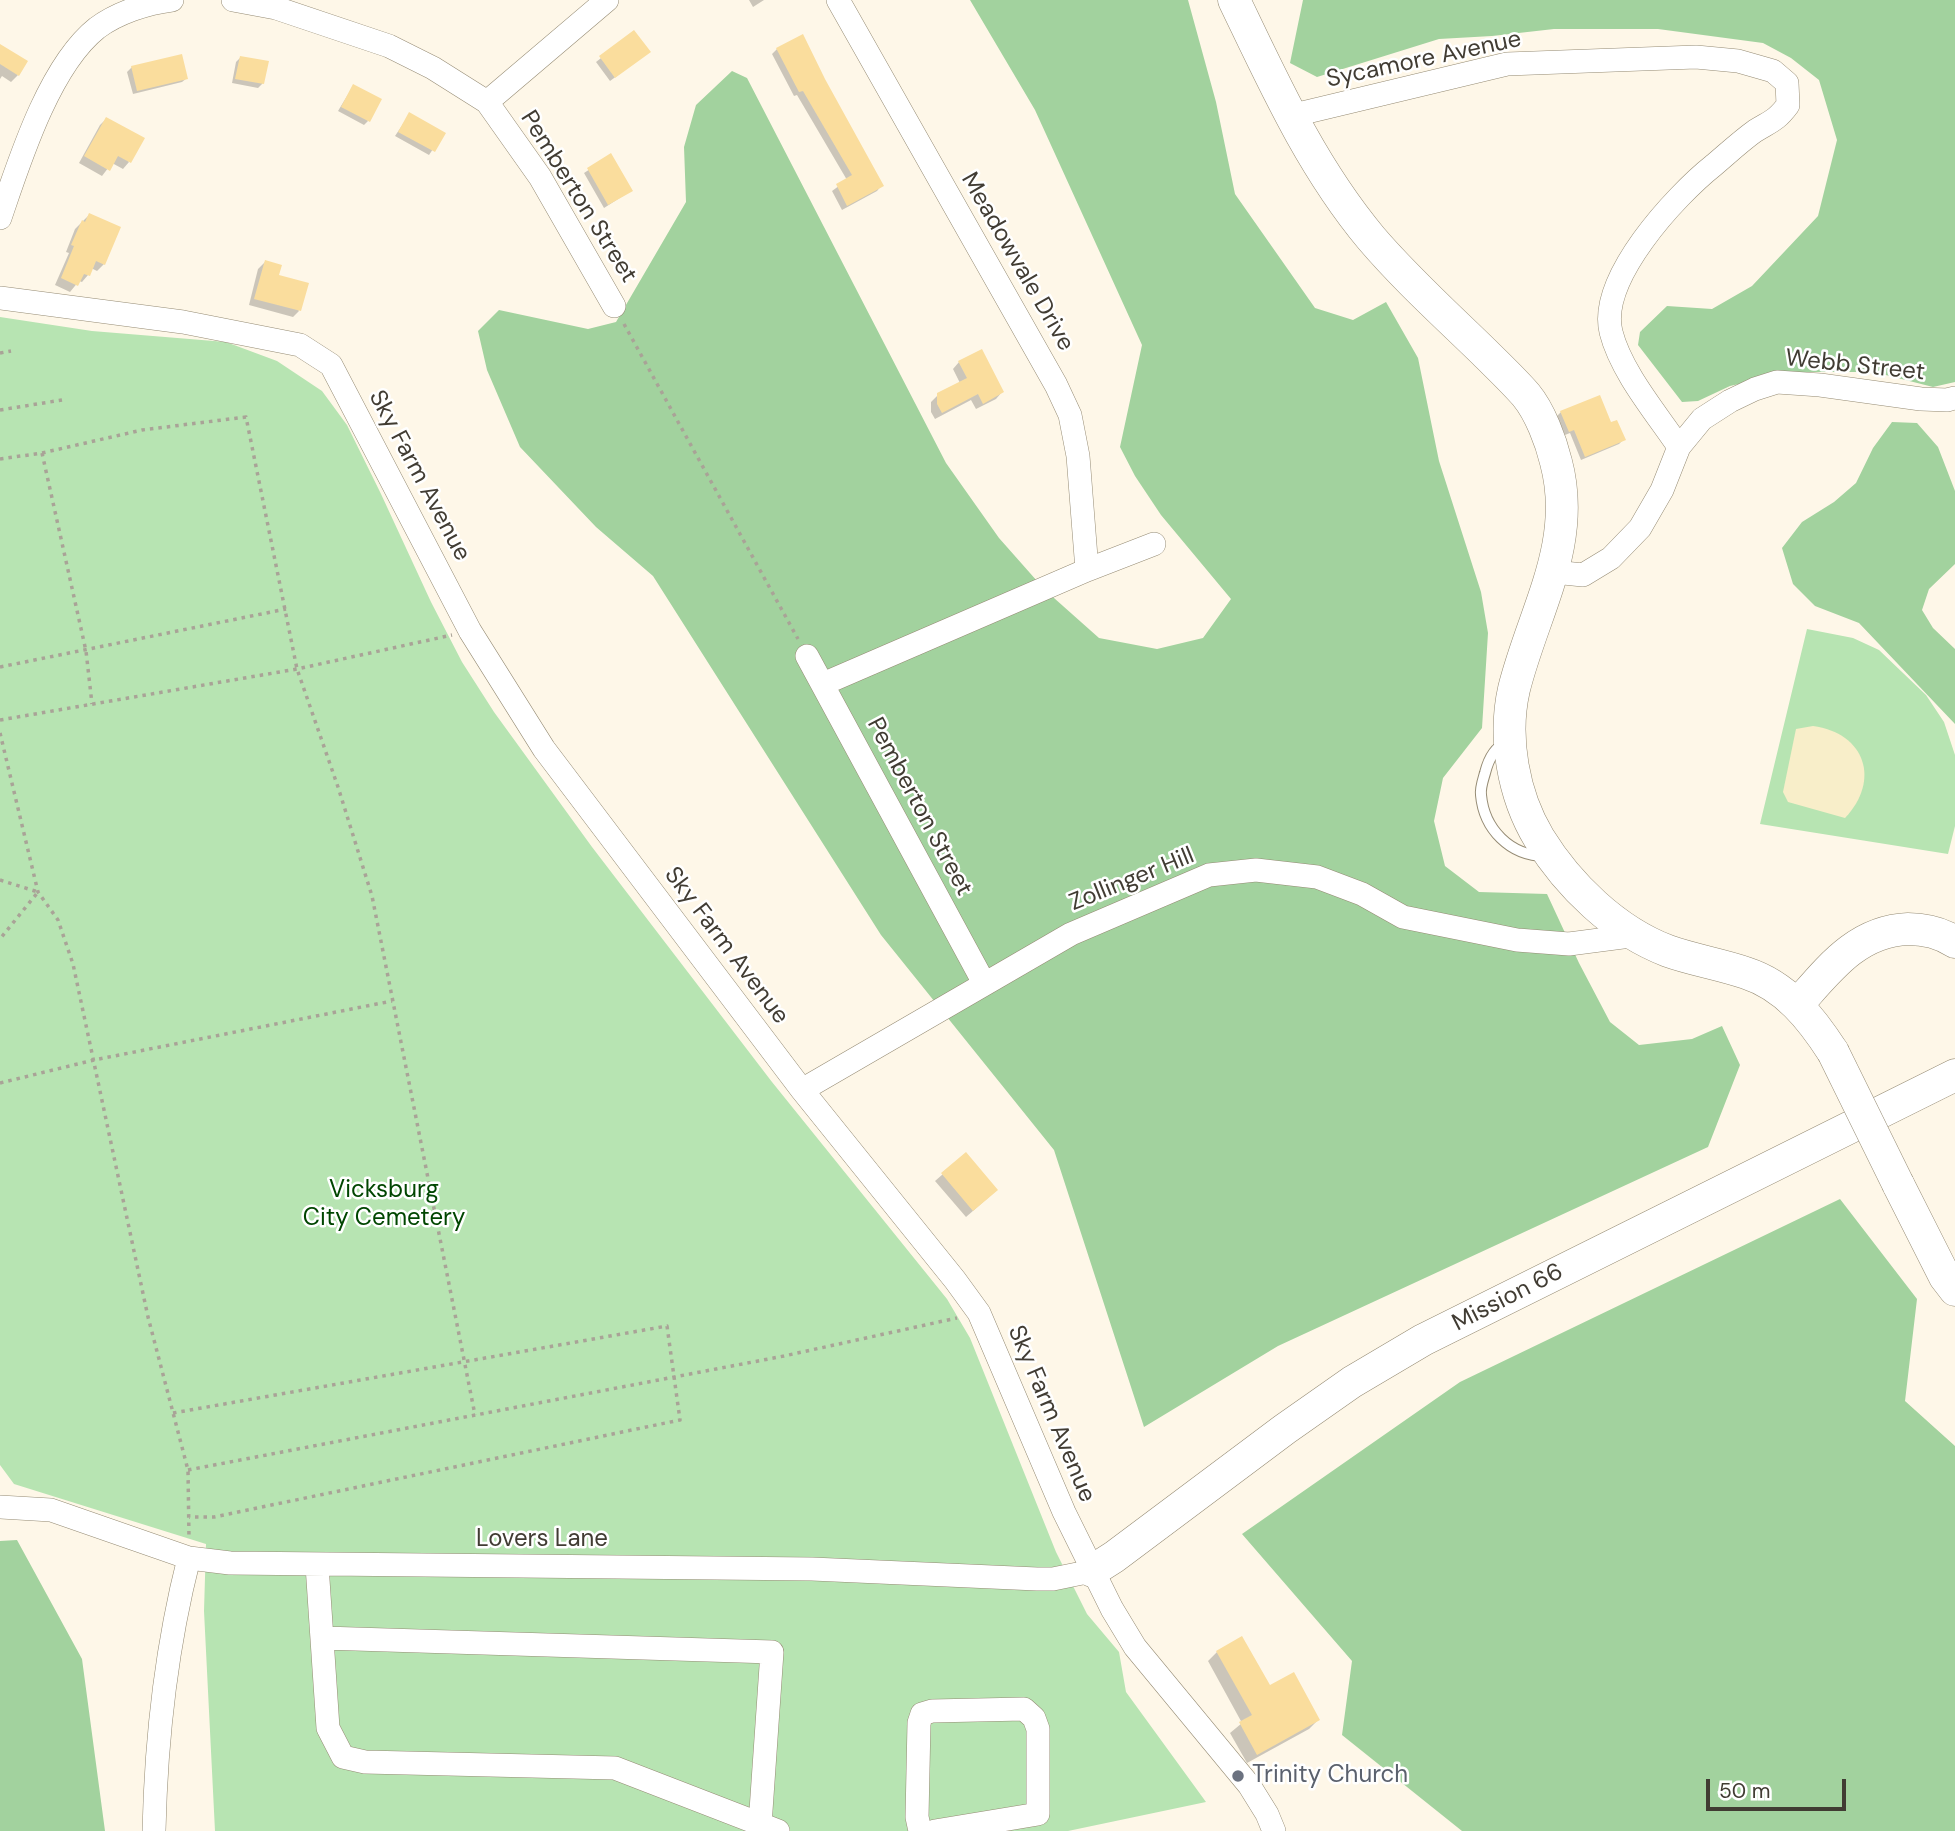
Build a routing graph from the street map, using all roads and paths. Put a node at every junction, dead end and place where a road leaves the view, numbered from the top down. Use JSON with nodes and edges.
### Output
{"nodes":[{"id":1,"x":172,"y":0,"type":"edge"},
{"id":2,"x":233,"y":0,"type":"edge"},
{"id":3,"x":607,"y":0,"type":"edge"},
{"id":4,"x":838,"y":0,"type":"edge"},
{"id":5,"x":1234,"y":0,"type":"edge"},
{"id":6,"x":487,"y":102,"type":"junction"},
{"id":7,"x":1290,"y":117,"type":"junction"},
{"id":8,"x":0,"y":218,"type":"edge"},
{"id":9,"x":0,"y":298,"type":"edge"},
{"id":10,"x":614,"y":306,"type":"joint"},
{"id":11,"x":11,"y":351,"type":"dead end"},
{"id":12,"x":0,"y":353,"type":"edge"},
{"id":13,"x":62,"y":400,"type":"dead end"},
{"id":14,"x":1952,"y":405,"type":"edge"},
{"id":15,"x":0,"y":410,"type":"edge"},
{"id":16,"x":1679,"y":447,"type":"junction"},
{"id":17,"x":42,"y":453,"type":"junction"},
{"id":18,"x":0,"y":459,"type":"edge"},
{"id":19,"x":1154,"y":544,"type":"dead end"},
{"id":20,"x":1087,"y":570,"type":"junction"},
{"id":21,"x":1553,"y":572,"type":"junction"},
{"id":22,"x":286,"y":609,"type":"junction"},
{"id":23,"x":470,"y":631,"type":"junction"},
{"id":24,"x":86,"y":650,"type":"junction"},
{"id":25,"x":807,"y":656,"type":"joint"},
{"id":26,"x":0,"y":667,"type":"edge"},
{"id":27,"x":297,"y":669,"type":"junction"},
{"id":28,"x":823,"y":684,"type":"junction"},
{"id":29,"x":92,"y":704,"type":"junction"},
{"id":30,"x":0,"y":720,"type":"edge"},
{"id":31,"x":0,"y":733,"type":"edge"},
{"id":32,"x":0,"y":880,"type":"edge"},
{"id":33,"x":38,"y":892,"type":"junction"},
{"id":34,"x":1638,"y":935,"type":"junction"},
{"id":35,"x":0,"y":939,"type":"edge"},
{"id":36,"x":1955,"y":942,"type":"edge"},
{"id":37,"x":984,"y":983,"type":"junction"},
{"id":38,"x":393,"y":1000,"type":"junction"},
{"id":39,"x":1798,"y":1004,"type":"junction"},
{"id":40,"x":94,"y":1060,"type":"junction"},
{"id":41,"x":1955,"y":1076,"type":"edge"},
{"id":42,"x":0,"y":1083,"type":"edge"},
{"id":43,"x":802,"y":1090,"type":"junction"},
{"id":44,"x":1949,"y":1270,"type":"edge"},
{"id":45,"x":979,"y":1313,"type":"junction"},
{"id":46,"x":464,"y":1363,"type":"junction"},
{"id":47,"x":674,"y":1377,"type":"junction"},
{"id":48,"x":173,"y":1413,"type":"junction"},
{"id":49,"x":475,"y":1415,"type":"junction"},
{"id":50,"x":188,"y":1470,"type":"junction"},
{"id":51,"x":0,"y":1507,"type":"edge"},
{"id":52,"x":189,"y":1517,"type":"junction"},
{"id":53,"x":190,"y":1558,"type":"junction"},
{"id":54,"x":317,"y":1564,"type":"junction"},
{"id":55,"x":1092,"y":1571,"type":"junction"},
{"id":56,"x":323,"y":1638,"type":"junction"},
{"id":57,"x":769,"y":1828,"type":"edge"},
{"id":58,"x":154,"y":1831,"type":"edge"},
{"id":59,"x":920,"y":1831,"type":"edge"},
{"id":60,"x":935,"y":1831,"type":"edge"},
{"id":61,"x":1274,"y":1831,"type":"edge"}],
"edges":[{"from":1,"to":8,"type":"street"},
{"from":2,"to":6,"type":"street","name":"Pemberton Street"},
{"from":3,"to":6,"type":"street"},
{"from":4,"to":20,"type":"street","name":"Meadowvale Drive"},
{"from":5,"to":7,"type":"street"},
{"from":6,"to":10,"type":"street","name":"Pemberton Street"},
{"from":7,"to":16,"type":"street","name":"Sycamore Avenue"},
{"from":7,"to":21,"type":"street"},
{"from":9,"to":23,"type":"street","name":"Sky Farm Avenue"},
{"from":10,"to":25,"type":"path"},
{"from":11,"to":12,"type":"path"},
{"from":13,"to":15,"type":"path"},
{"from":14,"to":16,"type":"street","name":"Webb Street"},
{"from":16,"to":21,"type":"street","name":"Webb Street"},
{"from":17,"to":18,"type":"path"},
{"from":17,"to":22,"type":"path"},
{"from":17,"to":24,"type":"path"},
{"from":19,"to":20,"type":"street"},
{"from":20,"to":28,"type":"street"},
{"from":21,"to":34,"type":"street"},
{"from":22,"to":24,"type":"path"},
{"from":22,"to":27,"type":"path"},
{"from":23,"to":27,"type":"path"},
{"from":23,"to":43,"type":"street","name":"Sky Farm Avenue"},
{"from":24,"to":26,"type":"path"},
{"from":24,"to":29,"type":"path"},
{"from":25,"to":28,"type":"street","name":"Pemberton Street"},
{"from":27,"to":29,"type":"path"},
{"from":27,"to":38,"type":"path"},
{"from":28,"to":37,"type":"street","name":"Pemberton Street"},
{"from":29,"to":30,"type":"path"},
{"from":31,"to":33,"type":"path"},
{"from":32,"to":33,"type":"path"},
{"from":33,"to":35,"type":"path"},
{"from":33,"to":40,"type":"path"},
{"from":34,"to":37,"type":"street","name":"Zollinger Hill"},
{"from":34,"to":39,"type":"street"},
{"from":36,"to":39,"type":"street"},
{"from":37,"to":43,"type":"street","name":"Zollinger Hill"},
{"from":38,"to":40,"type":"path"},
{"from":38,"to":46,"type":"path"},
{"from":39,"to":44,"type":"street","bridge":true},
{"from":40,"to":42,"type":"path"},
{"from":40,"to":48,"type":"path"},
{"from":41,"to":55,"type":"street","name":"Mission 66"},
{"from":43,"to":45,"type":"street","name":"Sky Farm Avenue"},
{"from":45,"to":47,"type":"path"},
{"from":45,"to":55,"type":"street","name":"Sky Farm Avenue"},
{"from":46,"to":47,"type":"path"},
{"from":46,"to":48,"type":"path"},
{"from":46,"to":49,"type":"path"},
{"from":47,"to":49,"type":"path"},
{"from":47,"to":52,"type":"path"},
{"from":48,"to":50,"type":"path"},
{"from":49,"to":50,"type":"path"},
{"from":50,"to":52,"type":"path"},
{"from":51,"to":53,"type":"street","name":"Lovers Lane"},
{"from":52,"to":53,"type":"path"},
{"from":53,"to":54,"type":"street","name":"Lovers Lane"},
{"from":53,"to":58,"type":"street"},
{"from":54,"to":55,"type":"street","name":"Lovers Lane"},
{"from":54,"to":56,"type":"street"},
{"from":55,"to":61,"type":"street","name":"Sky Farm Avenue"},
{"from":56,"to":57,"type":"street"},
{"from":56,"to":57,"type":"street"},
{"from":59,"to":60,"type":"street"}]}
